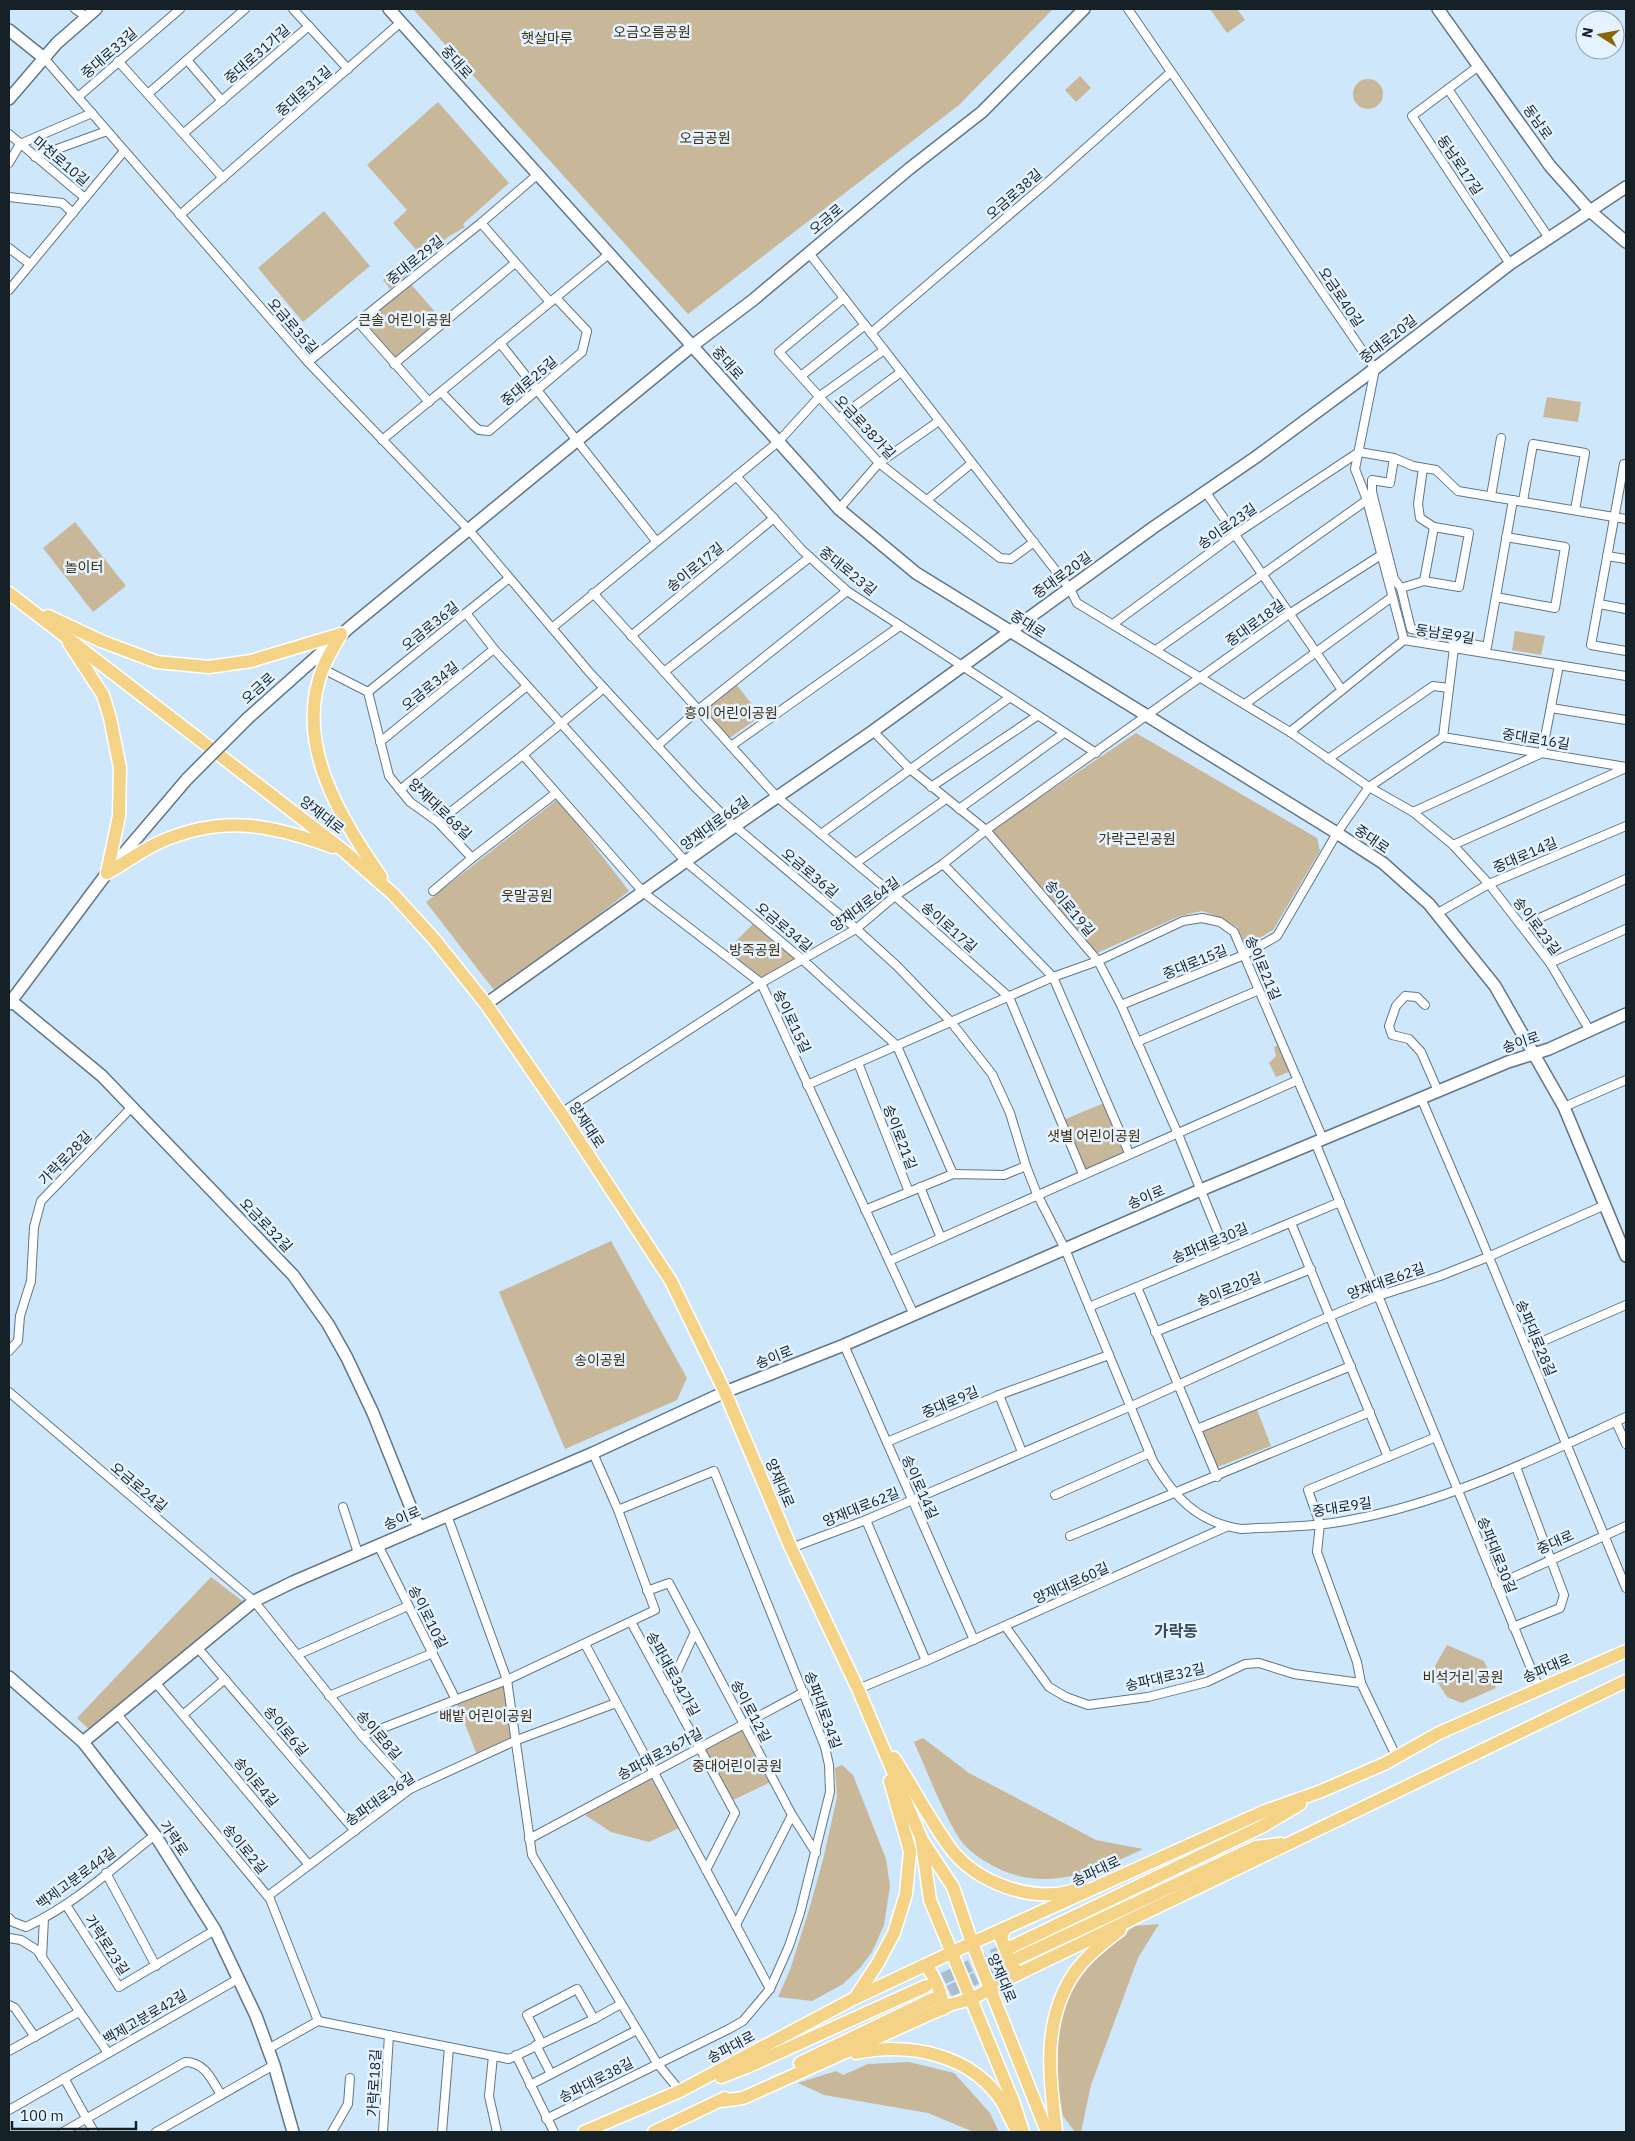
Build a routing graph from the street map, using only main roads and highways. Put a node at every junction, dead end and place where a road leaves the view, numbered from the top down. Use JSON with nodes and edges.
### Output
{"nodes":[{"id":1,"x":9,"y":593,"type":"edge"},
{"id":2,"x":22,"y":603,"type":"junction"},
{"id":3,"x":63,"y":634,"type":"junction"},
{"id":4,"x":344,"y":850,"type":"junction"},
{"id":5,"x":393,"y":894,"type":"junction"},
{"id":6,"x":1626,"y":1651,"type":"edge"},
{"id":7,"x":1626,"y":1681,"type":"edge"},
{"id":8,"x":873,"y":1724,"type":"junction"},
{"id":9,"x":1319,"y":1792,"type":"junction"},
{"id":10,"x":922,"y":1840,"type":"junction"},
{"id":11,"x":1290,"y":1843,"type":"junction"},
{"id":12,"x":1118,"y":1878,"type":"junction"},
{"id":13,"x":1138,"y":1916,"type":"junction"},
{"id":14,"x":1004,"y":1930,"type":"junction"},
{"id":15,"x":972,"y":1942,"type":"junction"},
{"id":16,"x":1011,"y":1947,"type":"tunnel mouth"},
{"id":17,"x":952,"y":1952,"type":"junction"},
{"id":18,"x":1018,"y":1958,"type":"tunnel mouth"},
{"id":19,"x":926,"y":1966,"type":"junction"},
{"id":20,"x":1020,"y":1972,"type":"junction"},
{"id":21,"x":926,"y":1986,"type":"tunnel mouth"},
{"id":22,"x":990,"y":1988,"type":"junction"},
{"id":23,"x":856,"y":1998,"type":"junction"},
{"id":24,"x":933,"y":1999,"type":"tunnel mouth"},
{"id":25,"x":971,"y":1999,"type":"junction"},
{"id":26,"x":943,"y":2009,"type":"junction"},
{"id":27,"x":831,"y":2059,"type":"junction"},
{"id":28,"x":680,"y":2091,"type":"junction"},
{"id":29,"x":720,"y":2101,"type":"junction"},
{"id":30,"x":584,"y":2132,"type":"edge"},
{"id":31,"x":654,"y":2132,"type":"edge"},
{"id":32,"x":1017,"y":2132,"type":"edge"},
{"id":33,"x":1023,"y":2132,"type":"edge"},
{"id":34,"x":1047,"y":2132,"type":"edge"},
{"id":35,"x":1056,"y":2132,"type":"edge"}],
"edges":[{"from":1,"to":2,"type":"main road","name":"양재대로"},
{"from":2,"to":3,"type":"main road","name":"양재대로"},
{"from":2,"to":5,"type":"main road"},
{"from":3,"to":4,"type":"main road","name":"양재대로"},
{"from":3,"to":4,"type":"main road"},
{"from":4,"to":5,"type":"main road","name":"양재대로"},
{"from":5,"to":8,"type":"main road","name":"양재대로"},
{"from":6,"to":9,"type":"main road","name":"송파대로"},
{"from":7,"to":11,"type":"main road"},
{"from":8,"to":10,"type":"main road","name":"양재대로"},
{"from":8,"to":12,"type":"main road"},
{"from":8,"to":23,"type":"main road"},
{"from":9,"to":12,"type":"main road","name":"송파대로"},
{"from":9,"to":16,"type":"main road"},
{"from":10,"to":15,"type":"main road","name":"양재대로"},
{"from":10,"to":17,"type":"main road","name":"양재대로"},
{"from":11,"to":13,"type":"main road"},
{"from":11,"to":18,"type":"main road"},
{"from":12,"to":14,"type":"main road","name":"송파대로"},
{"from":13,"to":20,"type":"main road"},
{"from":13,"to":35,"type":"main road"},
{"from":14,"to":15,"type":"main road","name":"송파대로"},
{"from":14,"to":20,"type":"main road"},
{"from":15,"to":17,"type":"main road","name":"송파대로"},
{"from":15,"to":22,"type":"main road","name":"양재대로"},
{"from":17,"to":19,"type":"main road","name":"송파대로"},
{"from":17,"to":25,"type":"main road","name":"양재대로"},
{"from":19,"to":23,"type":"main road","name":"송파대로"},
{"from":19,"to":26,"type":"main road"},
{"from":20,"to":22,"type":"main road"},
{"from":21,"to":28,"type":"main road"},
{"from":22,"to":25,"type":"main road"},
{"from":22,"to":34,"type":"main road","name":"양재대로"},
{"from":23,"to":28,"type":"main road","name":"송파대로"},
{"from":24,"to":29,"type":"main road"},
{"from":25,"to":26,"type":"main road"},
{"from":25,"to":33,"type":"main road","name":"양재대로"},
{"from":26,"to":27,"type":"main road"},
{"from":27,"to":29,"type":"main road"},
{"from":27,"to":32,"type":"main road"},
{"from":28,"to":30,"type":"main road","name":"송파대로"},
{"from":29,"to":31,"type":"main road"}]}
